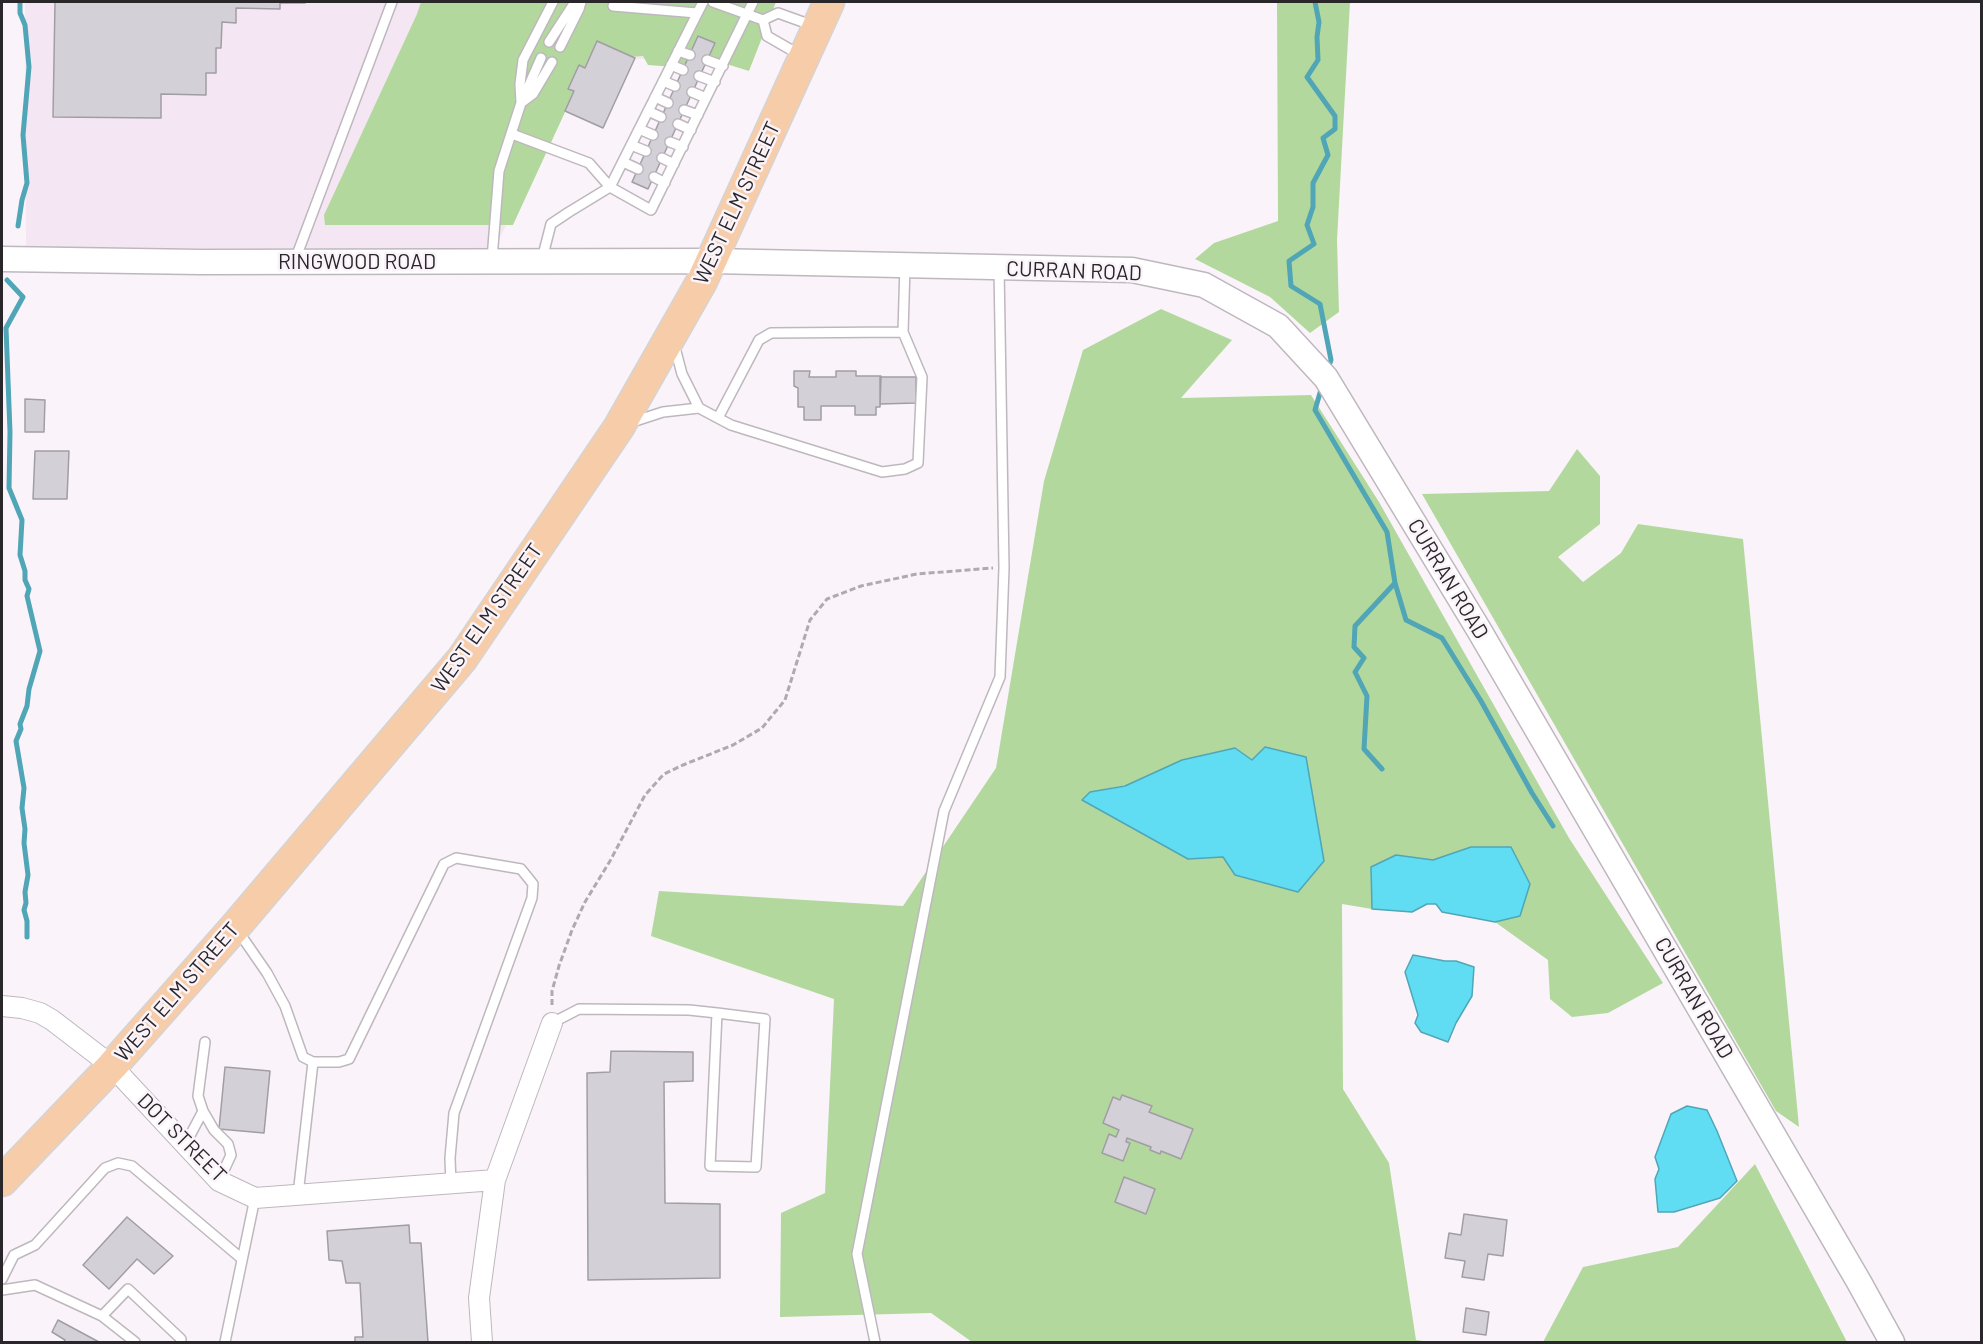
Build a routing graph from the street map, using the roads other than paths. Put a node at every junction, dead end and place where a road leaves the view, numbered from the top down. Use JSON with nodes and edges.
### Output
{"nodes":[{"id":1,"x":392,"y":2,"type":"edge"},
{"id":2,"x":553,"y":2,"type":"edge"},
{"id":3,"x":575,"y":2,"type":"edge"},
{"id":4,"x":581,"y":2,"type":"edge"},
{"id":5,"x":703,"y":2,"type":"edge"},
{"id":6,"x":713,"y":2,"type":"edge"},
{"id":7,"x":753,"y":2,"type":"edge"},
{"id":8,"x":613,"y":6,"type":"dead end"},
{"id":9,"x":697,"y":12,"type":"junction"},
{"id":10,"x":747,"y":15,"type":"junction"},
{"id":11,"x":824,"y":15,"type":"edge"},
{"id":12,"x":763,"y":20,"type":"junction"},
{"id":13,"x":549,"y":42,"type":"dead end"},
{"id":14,"x":560,"y":47,"type":"dead end"},
{"id":15,"x":678,"y":51,"type":"junction"},
{"id":16,"x":690,"y":55,"type":"dead end"},
{"id":17,"x":541,"y":58,"type":"dead end"},
{"id":18,"x":804,"y":58,"type":"junction"},
{"id":19,"x":707,"y":60,"type":"dead end"},
{"id":20,"x":552,"y":62,"type":"dead end"},
{"id":21,"x":671,"y":65,"type":"junction"},
{"id":22,"x":723,"y":66,"type":"junction"},
{"id":23,"x":683,"y":69,"type":"dead end"},
{"id":24,"x":699,"y":76,"type":"dead end"},
{"id":25,"x":663,"y":81,"type":"junction"},
{"id":26,"x":715,"y":82,"type":"junction"},
{"id":27,"x":675,"y":86,"type":"dead end"},
{"id":28,"x":692,"y":92,"type":"dead end"},
{"id":29,"x":655,"y":97,"type":"junction"},
{"id":30,"x":706,"y":98,"type":"junction"},
{"id":31,"x":521,"y":103,"type":"junction"},
{"id":32,"x":668,"y":103,"type":"dead end"},
{"id":33,"x":684,"y":110,"type":"dead end"},
{"id":34,"x":648,"y":111,"type":"junction"},
{"id":35,"x":698,"y":115,"type":"junction"},
{"id":36,"x":661,"y":117,"type":"dead end"},
{"id":37,"x":678,"y":124,"type":"dead end"},
{"id":38,"x":639,"y":129,"type":"junction"},
{"id":39,"x":691,"y":130,"type":"junction"},
{"id":40,"x":512,"y":134,"type":"junction"},
{"id":41,"x":653,"y":135,"type":"dead end"},
{"id":42,"x":670,"y":142,"type":"dead end"},
{"id":43,"x":631,"y":145,"type":"junction"},
{"id":44,"x":683,"y":147,"type":"junction"},
{"id":45,"x":646,"y":152,"type":"dead end"},
{"id":46,"x":662,"y":158,"type":"dead end"},
{"id":47,"x":623,"y":162,"type":"junction"},
{"id":48,"x":674,"y":164,"type":"junction"},
{"id":49,"x":638,"y":169,"type":"dead end"},
{"id":50,"x":654,"y":177,"type":"dead end"},
{"id":51,"x":665,"y":183,"type":"junction"},
{"id":52,"x":610,"y":187,"type":"junction"},
{"id":53,"x":2,"y":259,"type":"edge"},
{"id":54,"x":712,"y":261,"type":"junction"},
{"id":55,"x":294,"y":262,"type":"junction"},
{"id":56,"x":492,"y":262,"type":"junction"},
{"id":57,"x":542,"y":262,"type":"junction"},
{"id":58,"x":905,"y":266,"type":"junction"},
{"id":59,"x":999,"y":268,"type":"junction"},
{"id":60,"x":903,"y":332,"type":"junction"},
{"id":61,"x":671,"y":335,"type":"junction"},
{"id":62,"x":699,"y":408,"type":"junction"},
{"id":63,"x":718,"y":418,"type":"junction"},
{"id":64,"x":619,"y":427,"type":"junction"},
{"id":65,"x":235,"y":927,"type":"junction"},
{"id":66,"x":2,"y":1006,"type":"edge"},
{"id":67,"x":717,"y":1013,"type":"junction"},
{"id":68,"x":552,"y":1023,"type":"joint"},
{"id":69,"x":205,"y":1042,"type":"dead end"},
{"id":70,"x":313,"y":1062,"type":"junction"},
{"id":71,"x":112,"y":1066,"type":"junction"},
{"id":72,"x":203,"y":1111,"type":"junction"},
{"id":73,"x":185,"y":1145,"type":"junction"},
{"id":74,"x":495,"y":1180,"type":"junction"},
{"id":75,"x":2,"y":1181,"type":"edge"},
{"id":76,"x":219,"y":1181,"type":"junction"},
{"id":77,"x":451,"y":1183,"type":"junction"},
{"id":78,"x":298,"y":1195,"type":"junction"},
{"id":79,"x":255,"y":1198,"type":"junction"},
{"id":80,"x":242,"y":1259,"type":"junction"},
{"id":81,"x":2,"y":1279,"type":"edge"},
{"id":82,"x":2,"y":1290,"type":"edge"},
{"id":83,"x":102,"y":1316,"type":"junction"},
{"id":84,"x":135,"y":1342,"type":"edge"},
{"id":85,"x":181,"y":1342,"type":"edge"},
{"id":86,"x":225,"y":1342,"type":"edge"},
{"id":87,"x":482,"y":1342,"type":"edge"},
{"id":88,"x":875,"y":1342,"type":"edge"},
{"id":89,"x":1892,"y":1342,"type":"edge"}],
"edges":[{"from":1,"to":55,"type":"lane"},
{"from":2,"to":31,"type":"lane"},
{"from":3,"to":13,"type":"lane"},
{"from":4,"to":14,"type":"lane"},
{"from":5,"to":9,"type":"lane"},
{"from":6,"to":10,"type":"lane"},
{"from":7,"to":10,"type":"lane"},
{"from":8,"to":9,"type":"lane"},
{"from":9,"to":15,"type":"lane"},
{"from":10,"to":12,"type":"lane"},
{"from":10,"to":22,"type":"lane"},
{"from":11,"to":12,"type":"lane"},
{"from":11,"to":18,"type":"main road","name":"WEST ELM STREET"},
{"from":12,"to":18,"type":"lane"},
{"from":15,"to":16,"type":"lane"},
{"from":15,"to":21,"type":"lane"},
{"from":17,"to":31,"type":"lane"},
{"from":18,"to":54,"type":"main road","name":"WEST ELM STREET"},
{"from":19,"to":22,"type":"lane"},
{"from":20,"to":31,"type":"lane"},
{"from":21,"to":23,"type":"lane"},
{"from":21,"to":25,"type":"lane"},
{"from":22,"to":26,"type":"lane"},
{"from":24,"to":26,"type":"lane"},
{"from":25,"to":27,"type":"lane"},
{"from":25,"to":29,"type":"lane"},
{"from":26,"to":30,"type":"lane"},
{"from":28,"to":30,"type":"lane"},
{"from":29,"to":32,"type":"lane"},
{"from":29,"to":34,"type":"lane"},
{"from":30,"to":35,"type":"lane"},
{"from":31,"to":40,"type":"lane"},
{"from":33,"to":35,"type":"lane"},
{"from":34,"to":36,"type":"lane"},
{"from":34,"to":38,"type":"lane"},
{"from":35,"to":39,"type":"lane"},
{"from":37,"to":39,"type":"lane"},
{"from":38,"to":41,"type":"lane"},
{"from":38,"to":43,"type":"lane"},
{"from":39,"to":44,"type":"lane"},
{"from":40,"to":52,"type":"lane"},
{"from":40,"to":56,"type":"lane"},
{"from":42,"to":44,"type":"lane"},
{"from":43,"to":45,"type":"lane"},
{"from":43,"to":47,"type":"lane"},
{"from":44,"to":48,"type":"lane"},
{"from":46,"to":48,"type":"lane"},
{"from":47,"to":49,"type":"lane"},
{"from":47,"to":52,"type":"lane"},
{"from":48,"to":51,"type":"lane"},
{"from":50,"to":51,"type":"lane"},
{"from":51,"to":52,"type":"lane"},
{"from":52,"to":57,"type":"lane"},
{"from":53,"to":55,"type":"street","name":"RINGWOOD ROAD"},
{"from":54,"to":57,"type":"street","name":"RINGWOOD ROAD"},
{"from":54,"to":58,"type":"street","name":"CURRAN ROAD"},
{"from":54,"to":61,"type":"main road","name":"WEST ELM STREET"},
{"from":55,"to":56,"type":"street","name":"RINGWOOD ROAD"},
{"from":56,"to":57,"type":"street","name":"RINGWOOD ROAD"},
{"from":58,"to":59,"type":"street","name":"CURRAN ROAD"},
{"from":58,"to":60,"type":"lane"},
{"from":59,"to":88,"type":"lane"},
{"from":59,"to":89,"type":"street","name":"CURRAN ROAD"},
{"from":60,"to":63,"type":"lane"},
{"from":60,"to":63,"type":"lane"},
{"from":61,"to":62,"type":"lane"},
{"from":61,"to":64,"type":"main road","name":"WEST ELM STREET"},
{"from":62,"to":63,"type":"lane"},
{"from":62,"to":64,"type":"lane"},
{"from":64,"to":65,"type":"main road","name":"WEST ELM STREET"},
{"from":65,"to":70,"type":"lane"},
{"from":65,"to":71,"type":"main road","name":"WEST ELM STREET"},
{"from":66,"to":71,"type":"street","name":"DOT STREET"},
{"from":67,"to":67,"type":"lane"},
{"from":67,"to":68,"type":"lane"},
{"from":68,"to":74,"type":"street"},
{"from":69,"to":72,"type":"lane"},
{"from":70,"to":77,"type":"lane"},
{"from":70,"to":78,"type":"lane"},
{"from":71,"to":73,"type":"street","name":"DOT STREET"},
{"from":71,"to":75,"type":"main road","name":"WEST ELM STREET"},
{"from":72,"to":73,"type":"lane"},
{"from":72,"to":76,"type":"lane"},
{"from":73,"to":76,"type":"street","name":"DOT STREET"},
{"from":74,"to":77,"type":"street","name":"DOT STREET"},
{"from":74,"to":87,"type":"street"},
{"from":76,"to":79,"type":"street","name":"DOT STREET"},
{"from":77,"to":78,"type":"street","name":"DOT STREET"},
{"from":78,"to":79,"type":"street","name":"DOT STREET"},
{"from":79,"to":80,"type":"lane"},
{"from":80,"to":81,"type":"lane"},
{"from":80,"to":86,"type":"lane"},
{"from":82,"to":83,"type":"lane"},
{"from":83,"to":84,"type":"lane"},
{"from":83,"to":85,"type":"lane"}]}
